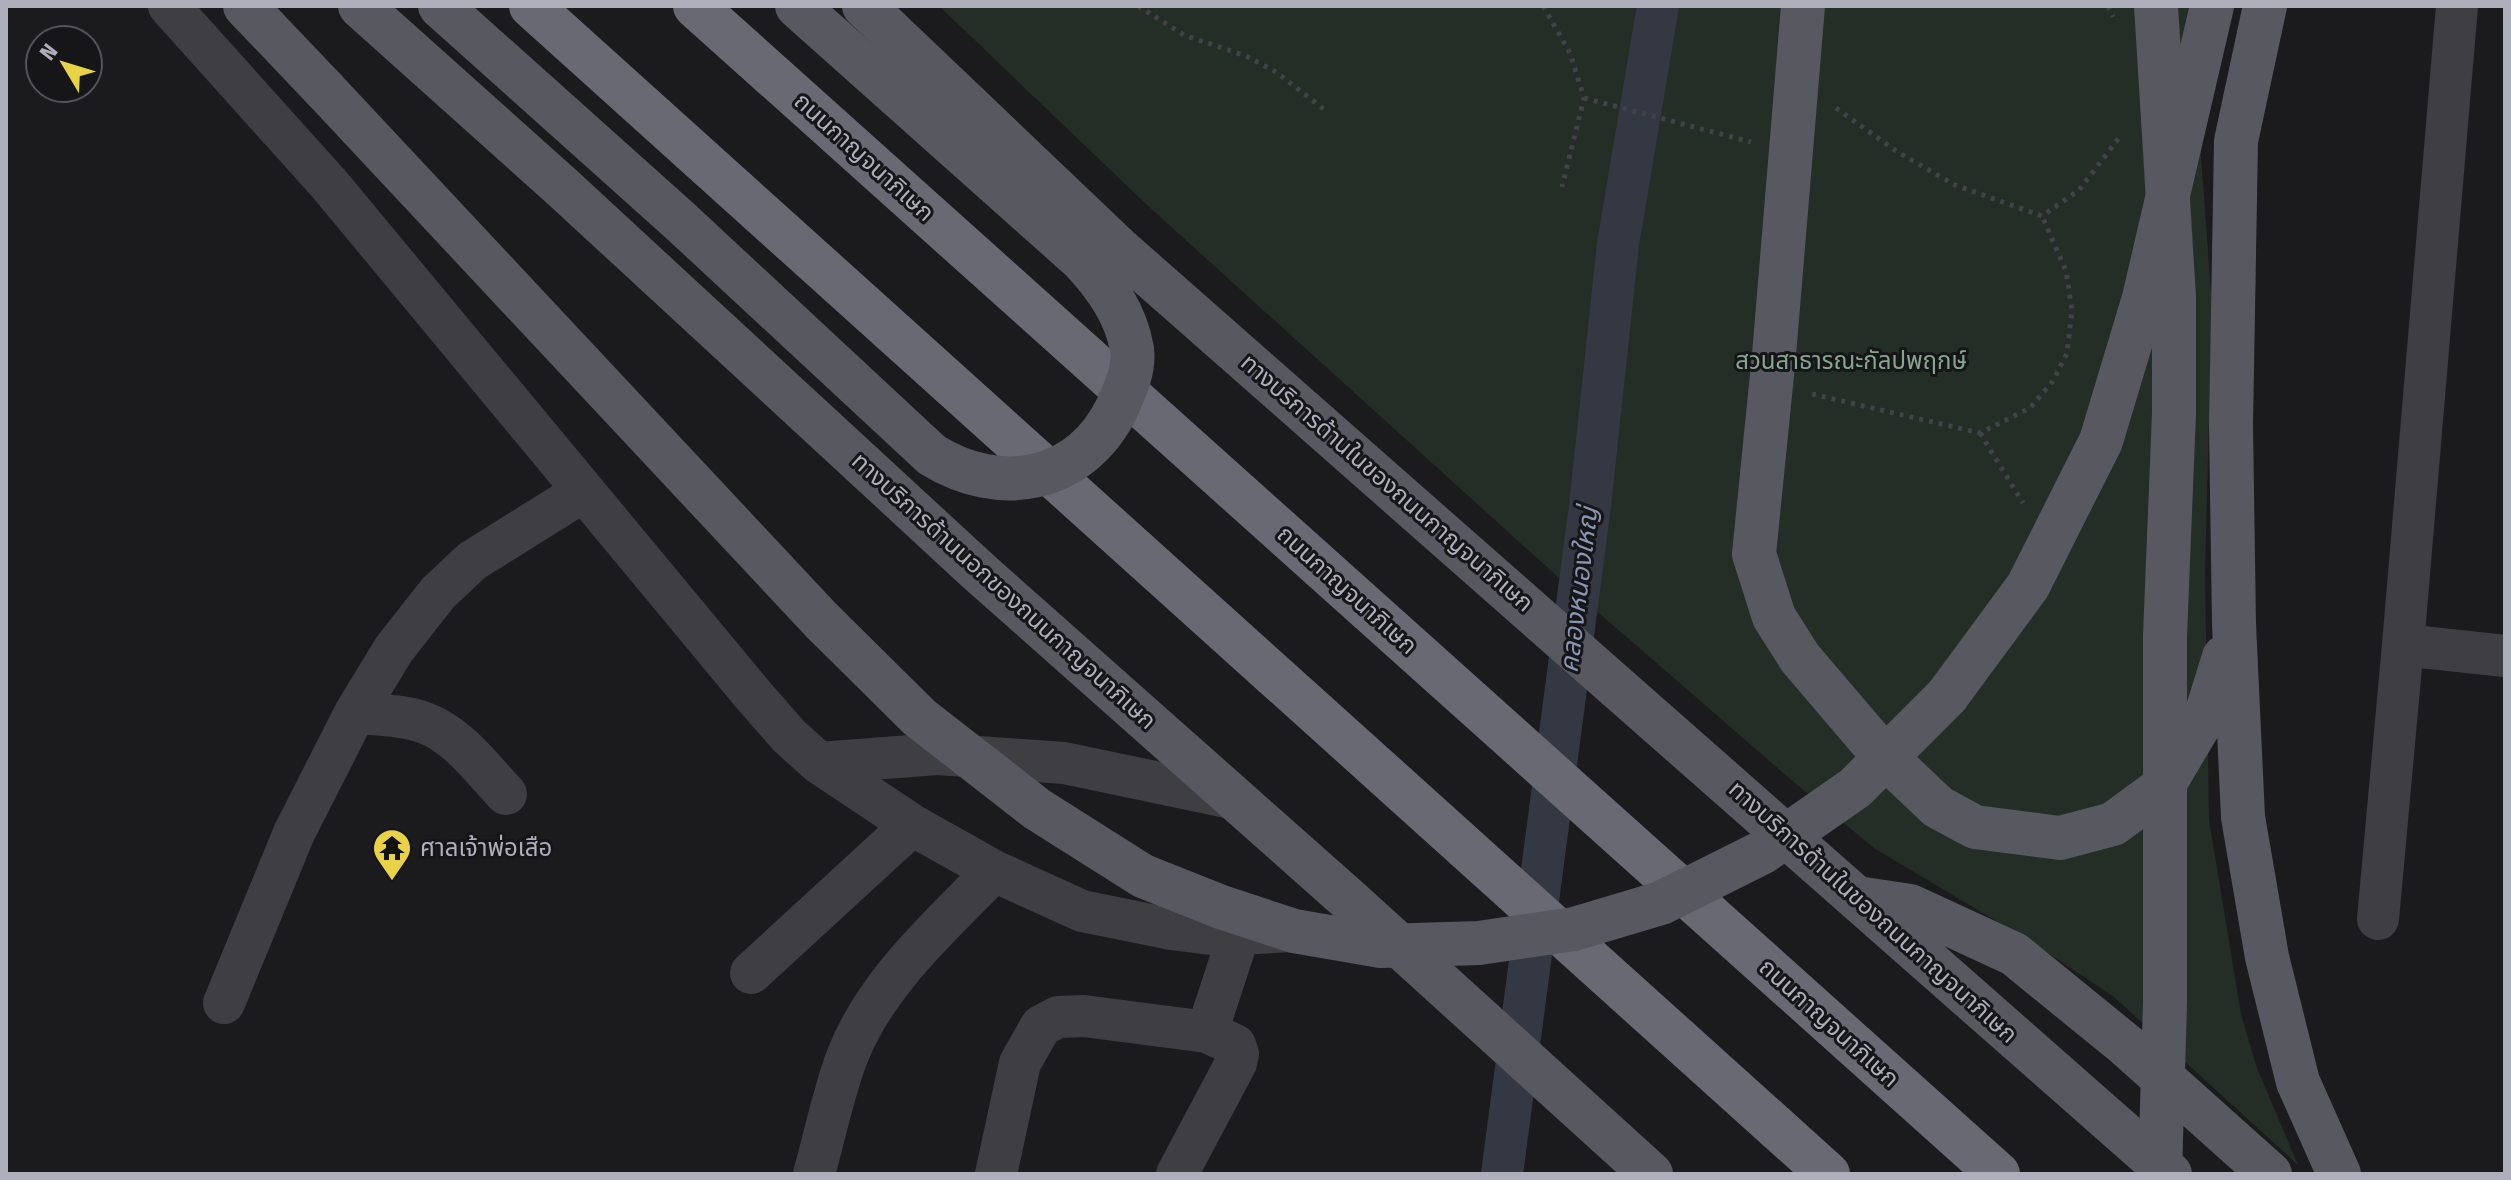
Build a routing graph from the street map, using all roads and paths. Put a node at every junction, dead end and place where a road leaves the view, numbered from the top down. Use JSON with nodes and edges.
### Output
{"nodes":[{"id":1,"x":169,"y":6,"type":"edge"},
{"id":2,"x":245,"y":6,"type":"edge"},
{"id":3,"x":360,"y":6,"type":"edge"},
{"id":4,"x":440,"y":6,"type":"edge"},
{"id":5,"x":531,"y":6,"type":"edge"},
{"id":6,"x":695,"y":6,"type":"edge"},
{"id":7,"x":797,"y":6,"type":"edge"},
{"id":8,"x":864,"y":6,"type":"edge"},
{"id":9,"x":1138,"y":6,"type":"edge"},
{"id":10,"x":1543,"y":6,"type":"edge"},
{"id":11,"x":1803,"y":6,"type":"edge"},
{"id":12,"x":2108,"y":6,"type":"edge"},
{"id":13,"x":2156,"y":6,"type":"edge"},
{"id":14,"x":2212,"y":6,"type":"edge"},
{"id":15,"x":2265,"y":6,"type":"edge"},
{"id":16,"x":2457,"y":6,"type":"edge"},
{"id":17,"x":2115,"y":20,"type":"dead end"},
{"id":18,"x":1584,"y":98,"type":"junction"},
{"id":19,"x":1835,"y":107,"type":"dead end"},
{"id":20,"x":1325,"y":110,"type":"dead end"},
{"id":21,"x":2124,"y":124,"type":"dead end"},
{"id":22,"x":1708,"y":129,"type":"dead end"},
{"id":23,"x":1562,"y":187,"type":"dead end"},
{"id":24,"x":2042,"y":216,"type":"junction"},
{"id":25,"x":1800,"y":391,"type":"dead end"},
{"id":26,"x":1980,"y":433,"type":"junction"},
{"id":27,"x":584,"y":491,"type":"junction"},
{"id":28,"x":2022,"y":512,"type":"dead end"},
{"id":29,"x":2234,"y":624,"type":"junction"},
{"id":30,"x":2403,"y":645,"type":"junction"},
{"id":31,"x":2505,"y":656,"type":"edge"},
{"id":32,"x":355,"y":713,"type":"junction"},
{"id":33,"x":819,"y":763,"type":"junction"},
{"id":34,"x":506,"y":794,"type":"dead end"},
{"id":35,"x":1236,"y":799,"type":"junction"},
{"id":36,"x":912,"y":825,"type":"junction"},
{"id":37,"x":994,"y":871,"type":"junction"},
{"id":38,"x":1857,"y":898,"type":"junction"},
{"id":39,"x":1348,"y":899,"type":"junction"},
{"id":40,"x":2378,"y":919,"type":"dead end"},
{"id":41,"x":1239,"y":934,"type":"junction"},
{"id":42,"x":751,"y":973,"type":"dead end"},
{"id":43,"x":224,"y":1003,"type":"dead end"},
{"id":44,"x":1207,"y":1032,"type":"junction"},
{"id":45,"x":814,"y":1174,"type":"edge"},
{"id":46,"x":996,"y":1174,"type":"edge"},
{"id":47,"x":1177,"y":1174,"type":"edge"},
{"id":48,"x":1651,"y":1174,"type":"edge"},
{"id":49,"x":1828,"y":1174,"type":"edge"},
{"id":50,"x":1998,"y":1174,"type":"edge"},
{"id":51,"x":2160,"y":1174,"type":"edge"},
{"id":52,"x":2170,"y":1174,"type":"edge"},
{"id":53,"x":2270,"y":1174,"type":"edge"},
{"id":54,"x":2339,"y":1174,"type":"edge"}],
"edges":[{"from":1,"to":27,"type":"street"},
{"from":2,"to":14,"type":"main road","bridge":true},
{"from":3,"to":35,"type":"main road","name":"ทางบริการด้านนอกของถนนกาญจนาภิเษก"},
{"from":4,"to":7,"type":"main road","bridge":true},
{"from":5,"to":49,"type":"highway"},
{"from":6,"to":50,"type":"highway","name":"ถนนกาญจนาภิเษก"},
{"from":8,"to":38,"type":"main road","name":"ทางบริการด้านในของถนนกาญจนาภิเษก"},
{"from":9,"to":20,"type":"path"},
{"from":10,"to":18,"type":"path"},
{"from":11,"to":29,"type":"main road","bridge":true},
{"from":12,"to":17,"type":"path"},
{"from":13,"to":51,"type":"main road","bridge":true},
{"from":15,"to":29,"type":"main road"},
{"from":16,"to":30,"type":"street"},
{"from":18,"to":22,"type":"path"},
{"from":18,"to":23,"type":"path"},
{"from":19,"to":24,"type":"path"},
{"from":21,"to":24,"type":"path"},
{"from":24,"to":26,"type":"path"},
{"from":25,"to":26,"type":"path"},
{"from":26,"to":28,"type":"path"},
{"from":27,"to":32,"type":"street"},
{"from":27,"to":33,"type":"street"},
{"from":29,"to":54,"type":"main road"},
{"from":30,"to":31,"type":"street"},
{"from":30,"to":40,"type":"street"},
{"from":32,"to":34,"type":"street"},
{"from":32,"to":43,"type":"street"},
{"from":33,"to":35,"type":"street"},
{"from":33,"to":36,"type":"street"},
{"from":35,"to":39,"type":"main road","name":"ทางบริการด้านนอกของถนนกาญจนาภิเษก"},
{"from":36,"to":37,"type":"street"},
{"from":36,"to":42,"type":"street"},
{"from":37,"to":41,"type":"street"},
{"from":37,"to":45,"type":"street"},
{"from":38,"to":52,"type":"main road","name":"ทางบริการด้านในของถนนกาญจนาภิเษก"},
{"from":38,"to":53,"type":"main road"},
{"from":39,"to":41,"type":"street"},
{"from":39,"to":48,"type":"main road","name":"ทางบริการด้านนอกของถนนกาญจนาภิเษก"},
{"from":41,"to":44,"type":"street"},
{"from":44,"to":46,"type":"street"},
{"from":44,"to":47,"type":"street"}]}
